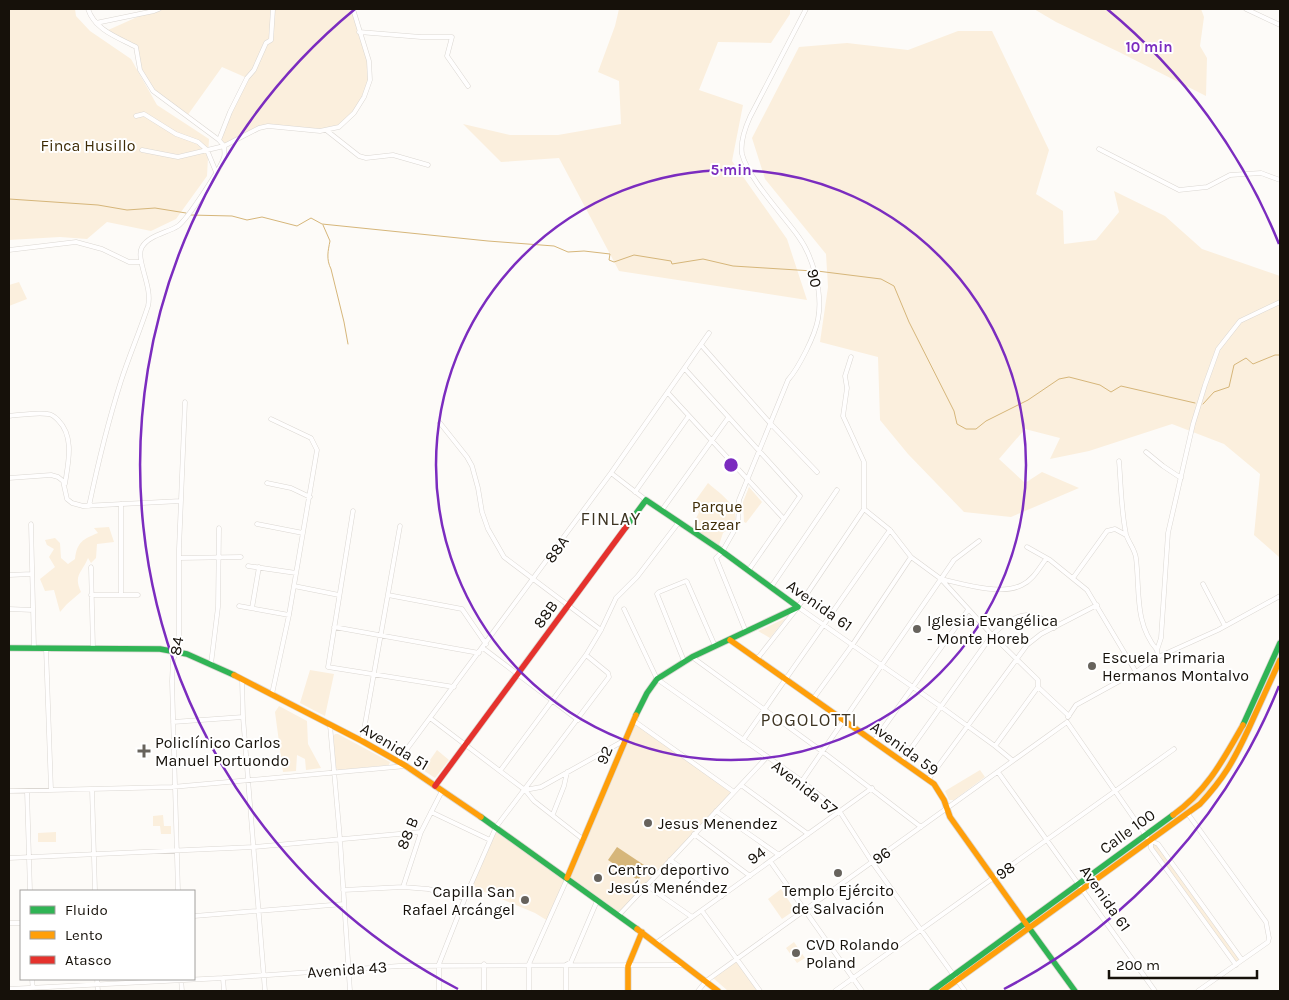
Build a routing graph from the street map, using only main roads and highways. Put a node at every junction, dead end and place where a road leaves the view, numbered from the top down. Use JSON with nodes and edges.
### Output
{"nodes":[{"id":1,"x":646,"y":500,"type":"joint"},
{"id":2,"x":798,"y":606,"type":"joint"},
{"id":3,"x":730,"y":640,"type":"junction"},
{"id":4,"x":1280,"y":643,"type":"edge"},
{"id":5,"x":9,"y":648,"type":"edge"},
{"id":6,"x":1280,"y":660,"type":"edge"},
{"id":7,"x":435,"y":786,"type":"junction"},
{"id":8,"x":567,"y":878,"type":"junction"},
{"id":9,"x":1027,"y":925,"type":"junction"},
{"id":10,"x":642,"y":932,"type":"junction"},
{"id":11,"x":955,"y":978,"type":"junction"},
{"id":12,"x":628,"y":991,"type":"edge"},
{"id":13,"x":718,"y":991,"type":"edge"},
{"id":14,"x":932,"y":991,"type":"edge"},
{"id":15,"x":942,"y":991,"type":"edge"},
{"id":16,"x":1074,"y":991,"type":"edge"}],
"edges":[{"from":1,"to":2,"type":"main road","name":"Avenida 61"},
{"from":1,"to":7,"type":"main road","name":"88B"},
{"from":2,"to":3,"type":"main road","name":"92"},
{"from":3,"to":8,"type":"main road","name":"92"},
{"from":3,"to":9,"type":"main road","name":"Avenida 59"},
{"from":4,"to":9,"type":"main road","name":"Calle 100"},
{"from":5,"to":7,"type":"main road","name":"Avenida 51"},
{"from":6,"to":9,"type":"main road","name":"Calle 100"},
{"from":7,"to":8,"type":"main road","name":"Avenida 51"},
{"from":8,"to":10,"type":"main road","name":"Avenida 51"},
{"from":9,"to":11,"type":"main road","name":"Calle 100"},
{"from":9,"to":16,"type":"main road","name":"Avenida 59"},
{"from":10,"to":12,"type":"main road"},
{"from":10,"to":13,"type":"main road","name":"Avenida 51"},
{"from":11,"to":14,"type":"main road","name":"Calle 100"},
{"from":11,"to":15,"type":"main road","name":"Calle 100"}]}
